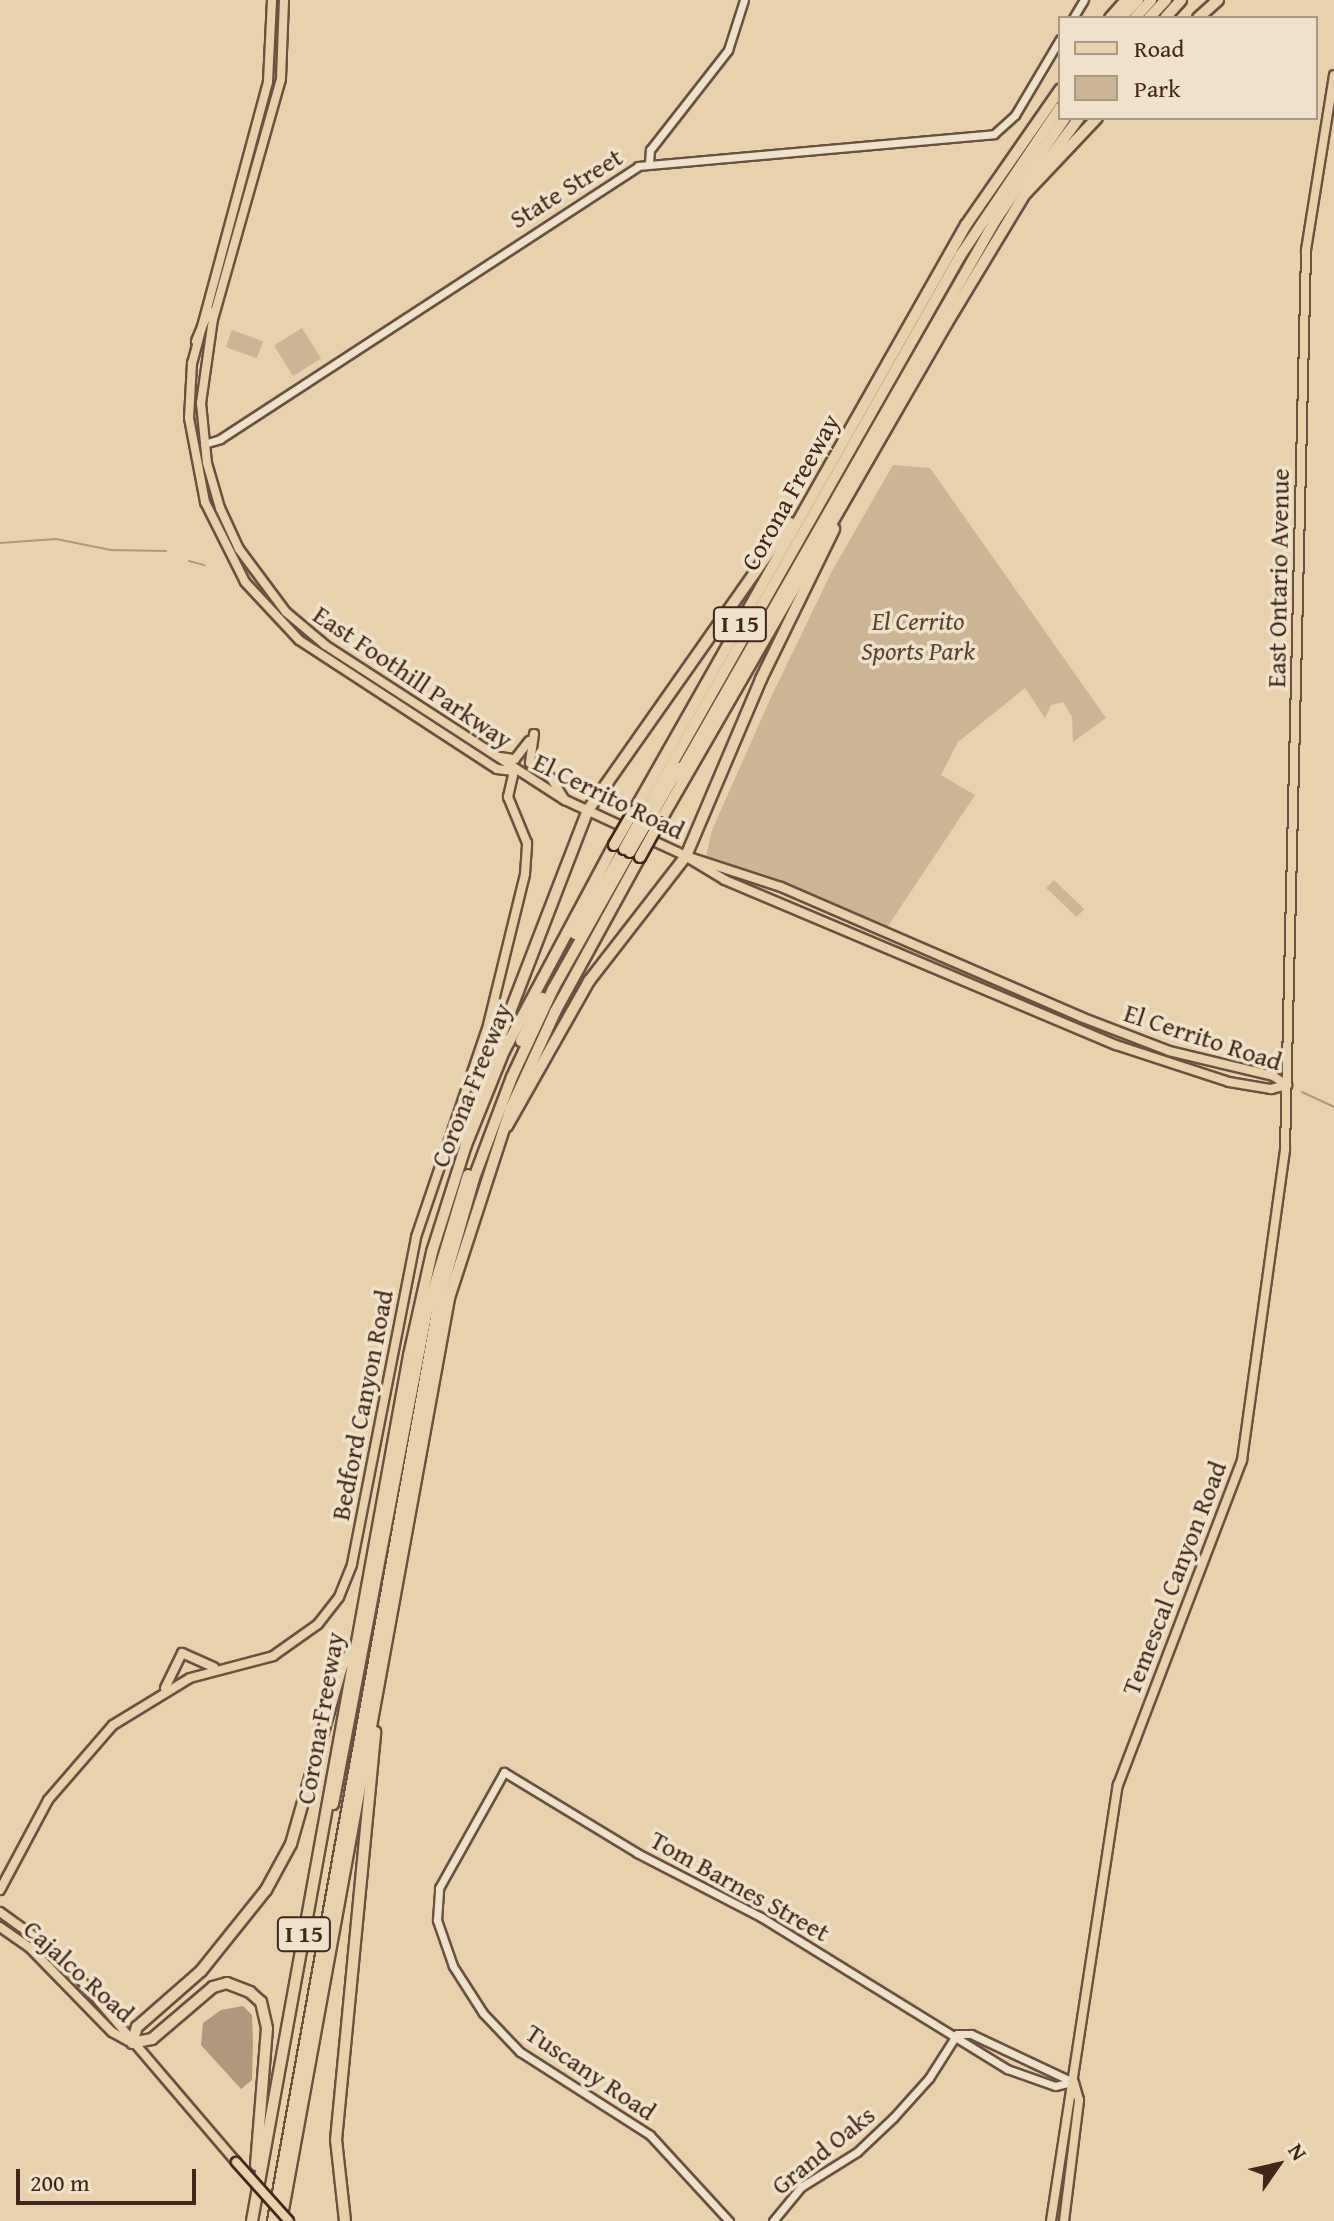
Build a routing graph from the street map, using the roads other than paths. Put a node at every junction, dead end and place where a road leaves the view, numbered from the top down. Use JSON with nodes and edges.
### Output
{"nodes":[{"id":1,"x":272,"y":0,"type":"edge"},
{"id":2,"x":284,"y":0,"type":"edge"},
{"id":3,"x":744,"y":0,"type":"edge"},
{"id":4,"x":1126,"y":0,"type":"edge"},
{"id":5,"x":1138,"y":0,"type":"edge"},
{"id":6,"x":1151,"y":0,"type":"edge"},
{"id":7,"x":1166,"y":0,"type":"edge"},
{"id":8,"x":1181,"y":0,"type":"edge"},
{"id":9,"x":1218,"y":0,"type":"edge"},
{"id":10,"x":1112,"y":16,"type":"edge"},
{"id":11,"x":1123,"y":16,"type":"edge"},
{"id":12,"x":1137,"y":16,"type":"edge"},
{"id":13,"x":1151,"y":16,"type":"edge"},
{"id":14,"x":1167,"y":16,"type":"edge"},
{"id":15,"x":1200,"y":16,"type":"edge"},
{"id":16,"x":1058,"y":42,"type":"edge"},
{"id":17,"x":272,"y":59,"type":"junction"},
{"id":18,"x":1334,"y":75,"type":"edge"},
{"id":19,"x":1058,"y":93,"type":"edge"},
{"id":20,"x":1058,"y":111,"type":"edge"},
{"id":21,"x":1064,"y":120,"type":"edge"},
{"id":22,"x":1078,"y":120,"type":"edge"},
{"id":23,"x":1095,"y":120,"type":"edge"},
{"id":24,"x":268,"y":121,"type":"junction"},
{"id":25,"x":649,"y":163,"type":"junction"},
{"id":26,"x":1025,"y":194,"type":"junction"},
{"id":27,"x":227,"y":262,"type":"junction"},
{"id":28,"x":195,"y":342,"type":"junction"},
{"id":29,"x":201,"y":403,"type":"junction"},
{"id":30,"x":846,"y":437,"type":"junction"},
{"id":31,"x":204,"y":444,"type":"junction"},
{"id":32,"x":871,"y":454,"type":"junction"},
{"id":33,"x":763,"y":603,"type":"junction"},
{"id":34,"x":687,"y":717,"type":"junction"},
{"id":35,"x":499,"y":756,"type":"junction"},
{"id":36,"x":514,"y":771,"type":"junction"},
{"id":37,"x":565,"y":800,"type":"junction"},
{"id":38,"x":588,"y":810,"type":"junction"},
{"id":39,"x":648,"y":817,"type":"junction"},
{"id":40,"x":629,"y":851,"type":"junction"},
{"id":41,"x":686,"y":856,"type":"junction"},
{"id":42,"x":1287,"y":1085,"type":"junction"},
{"id":43,"x":501,"y":1134,"type":"junction"},
{"id":44,"x":466,"y":1145,"type":"junction"},
{"id":45,"x":355,"y":1648,"type":"junction"},
{"id":46,"x":381,"y":1666,"type":"junction"},
{"id":47,"x":216,"y":1667,"type":"junction"},
{"id":48,"x":162,"y":1692,"type":"junction"},
{"id":49,"x":504,"y":1772,"type":"joint"},
{"id":50,"x":316,"y":1863,"type":"junction"},
{"id":51,"x":0,"y":1890,"type":"edge"},
{"id":52,"x":0,"y":1912,"type":"edge"},
{"id":53,"x":0,"y":1927,"type":"edge"},
{"id":54,"x":957,"y":2034,"type":"junction"},
{"id":55,"x":132,"y":2043,"type":"junction"},
{"id":56,"x":1073,"y":2082,"type":"junction"},
{"id":57,"x":251,"y":2221,"type":"edge"},
{"id":58,"x":273,"y":2221,"type":"edge"},
{"id":59,"x":281,"y":2221,"type":"edge"},
{"id":60,"x":289,"y":2221,"type":"edge"},
{"id":61,"x":345,"y":2221,"type":"edge"},
{"id":62,"x":729,"y":2221,"type":"edge"},
{"id":63,"x":773,"y":2221,"type":"edge"},
{"id":64,"x":1051,"y":2221,"type":"edge"},
{"id":65,"x":1064,"y":2221,"type":"edge"}],
"edges":[{"from":1,"to":17,"type":"main road","name":"East Foothill Parkway"},
{"from":2,"to":24,"type":"main road","name":"East Foothill Parkway"},
{"from":3,"to":25,"type":"street"},
{"from":4,"to":10,"type":"highway"},
{"from":5,"to":11,"type":"highway"},
{"from":6,"to":12,"type":"highway"},
{"from":7,"to":13,"type":"highway"},
{"from":8,"to":14,"type":"highway"},
{"from":9,"to":15,"type":"highway"},
{"from":16,"to":25,"type":"street","name":"State Street"},
{"from":17,"to":24,"type":"main road"},
{"from":17,"to":28,"type":"main road","name":"East Foothill Parkway"},
{"from":18,"to":42,"type":"main road","name":"East Ontario Avenue"},
{"from":19,"to":30,"type":"highway","name":"Corona Freeway","number":"I 15"},
{"from":20,"to":33,"type":"highway"},
{"from":21,"to":39,"type":"highway"},
{"from":22,"to":26,"type":"highway","name":"Corona Freeway","number":"I 15"},
{"from":23,"to":26,"type":"highway"},
{"from":24,"to":27,"type":"main road","name":"East Foothill Parkway"},
{"from":25,"to":31,"type":"street","name":"State Street"},
{"from":26,"to":32,"type":"highway","name":"Corona Freeway","number":"I 15"},
{"from":27,"to":28,"type":"main road"},
{"from":27,"to":29,"type":"main road","name":"East Foothill Parkway"},
{"from":28,"to":29,"type":"main road"},
{"from":28,"to":36,"type":"main road","name":"East Foothill Parkway"},
{"from":29,"to":31,"type":"main road","name":"East Foothill Parkway"},
{"from":30,"to":34,"type":"highway","name":"Corona Freeway","number":"I 15"},
{"from":30,"to":38,"type":"highway"},
{"from":31,"to":35,"type":"main road","name":"East Foothill Parkway"},
{"from":32,"to":39,"type":"highway","name":"Corona Freeway","number":"I 15"},
{"from":32,"to":41,"type":"highway"},
{"from":33,"to":34,"type":"highway"},
{"from":33,"to":39,"type":"highway"},
{"from":34,"to":39,"type":"highway","name":"Corona Freeway","number":"I 15"},
{"from":35,"to":36,"type":"main road","name":"East Foothill Parkway"},
{"from":35,"to":37,"type":"main road"},
{"from":36,"to":37,"type":"main road","name":"El Cerrito Road"},
{"from":36,"to":47,"type":"main road","name":"Bedford Canyon Road"},
{"from":37,"to":38,"type":"main road","name":"El Cerrito Road"},
{"from":38,"to":41,"type":"main road","name":"El Cerrito Road"},
{"from":38,"to":44,"type":"highway"},
{"from":39,"to":40,"type":"highway","name":"Corona Freeway","number":"I 15","bridge":true},
{"from":39,"to":40,"type":"highway","name":"Corona Freeway","number":"I 15","bridge":true},
{"from":40,"to":43,"type":"highway","name":"Corona Freeway","number":"I 15"},
{"from":40,"to":44,"type":"highway","name":"Corona Freeway","number":"I 15"},
{"from":40,"to":50,"type":"highway"},
{"from":40,"to":58,"type":"highway"},
{"from":41,"to":42,"type":"main road","name":"El Cerrito Road"},
{"from":41,"to":42,"type":"main road","name":"El Cerrito Road"},
{"from":41,"to":43,"type":"highway"},
{"from":42,"to":56,"type":"main road","name":"Temescal Canyon Road"},
{"from":43,"to":46,"type":"highway","name":"Corona Freeway","number":"I 15"},
{"from":44,"to":45,"type":"highway","name":"Corona Freeway","number":"I 15"},
{"from":45,"to":50,"type":"highway","name":"Corona Freeway","number":"I 15"},
{"from":45,"to":55,"type":"highway"},
{"from":46,"to":59,"type":"highway","name":"Corona Freeway","number":"I 15"},
{"from":46,"to":61,"type":"highway"},
{"from":47,"to":48,"type":"main road","name":"Bedford Canyon Road"},
{"from":47,"to":48,"type":"main road"},
{"from":48,"to":51,"type":"main road","name":"Bedford Canyon Road"},
{"from":49,"to":54,"type":"street","name":"Tom Barnes Street"},
{"from":49,"to":62,"type":"street","name":"Tuscany Road"},
{"from":50,"to":57,"type":"highway","name":"Corona Freeway","number":"I 15"},
{"from":52,"to":55,"type":"main road","name":"Cajalco Road"},
{"from":53,"to":55,"type":"main road","name":"Cajalco Road"},
{"from":54,"to":56,"type":"street","name":"Tom Barnes Street"},
{"from":54,"to":56,"type":"street","name":"Tom Barnes Street"},
{"from":54,"to":63,"type":"street","name":"Grand Oaks"},
{"from":55,"to":57,"type":"highway"},
{"from":55,"to":60,"type":"main road","name":"Cajalco Road","bridge":true},
{"from":56,"to":64,"type":"main road","name":"Temescal Canyon Road"},
{"from":56,"to":65,"type":"main road","name":"Temescal Canyon Road"}]}
